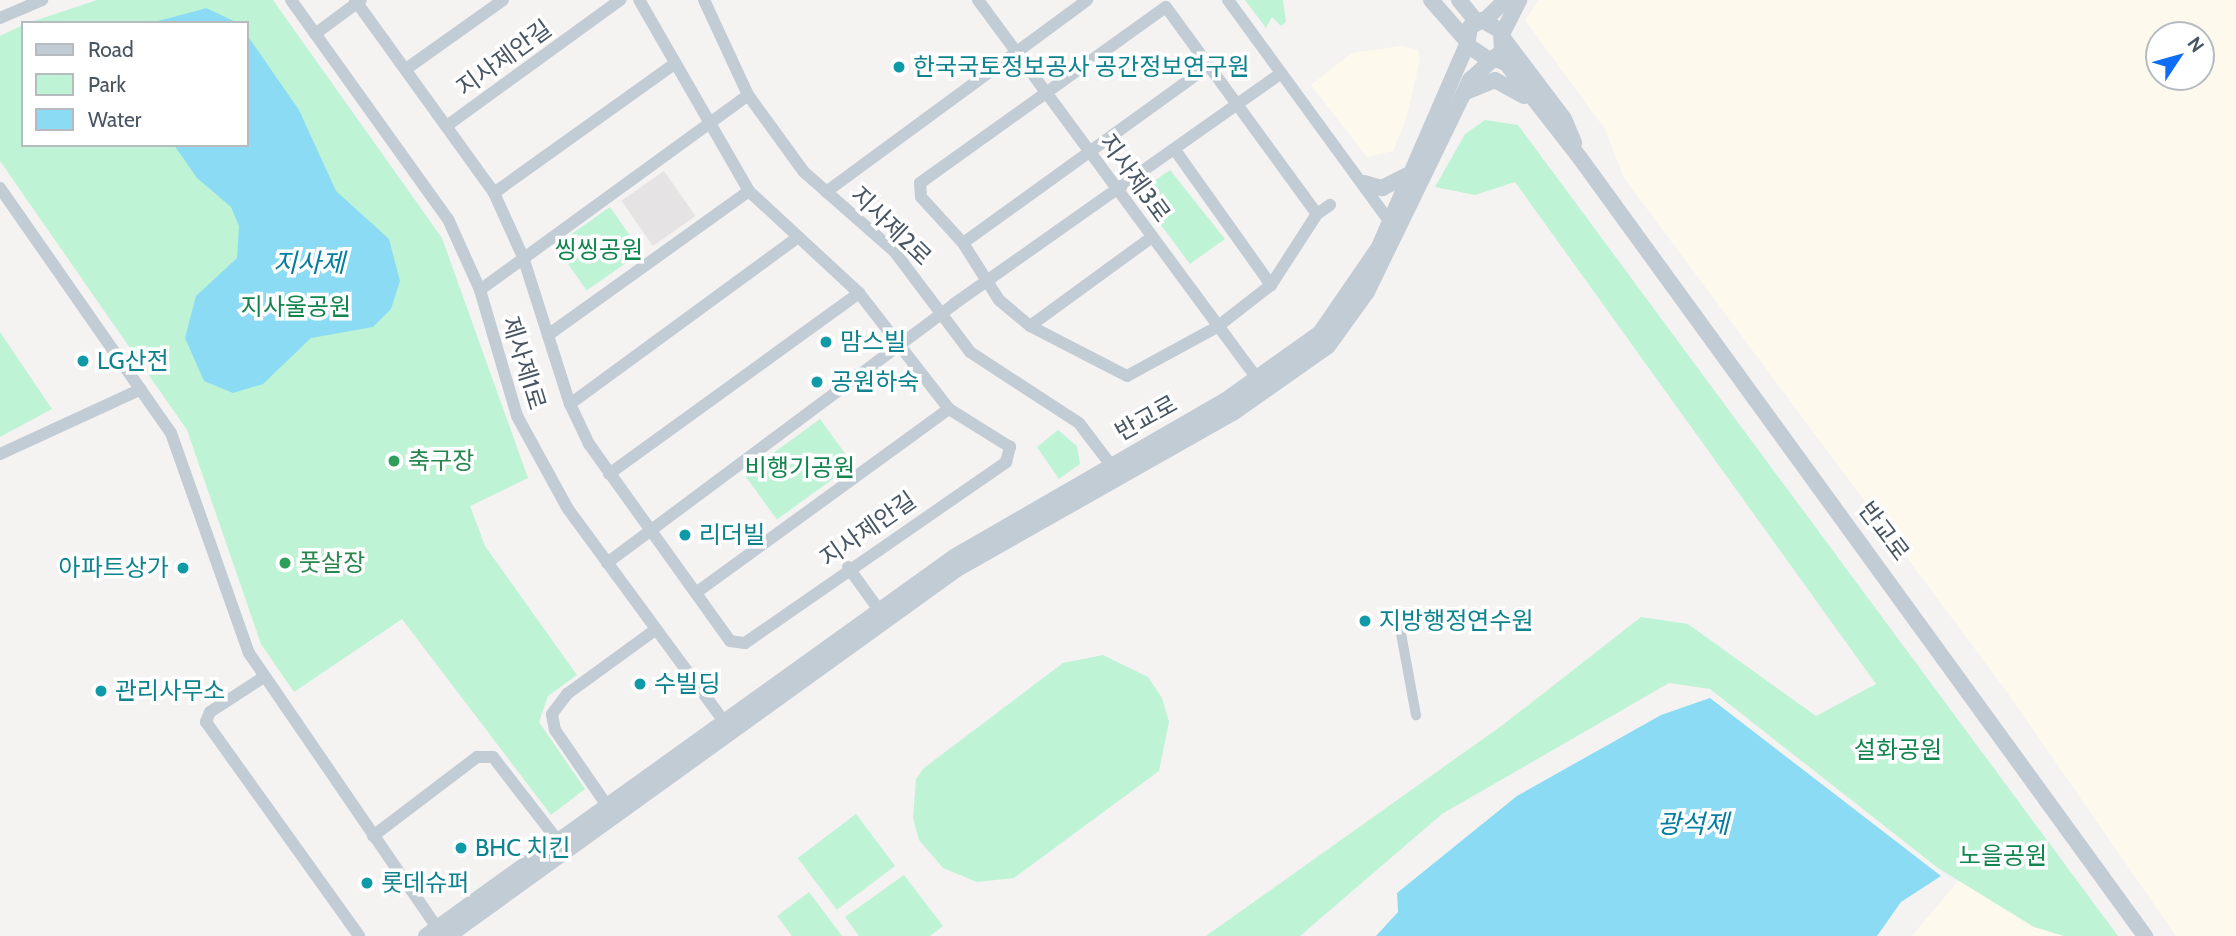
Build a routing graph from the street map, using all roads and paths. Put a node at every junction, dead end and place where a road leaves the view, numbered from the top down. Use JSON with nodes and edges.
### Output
{"nodes":[{"id":1,"x":42,"y":0,"type":"edge"},
{"id":2,"x":291,"y":0,"type":"edge"},
{"id":3,"x":503,"y":0,"type":"edge"},
{"id":4,"x":620,"y":0,"type":"edge"},
{"id":5,"x":639,"y":0,"type":"edge"},
{"id":6,"x":704,"y":0,"type":"edge"},
{"id":7,"x":978,"y":0,"type":"edge"},
{"id":8,"x":1087,"y":0,"type":"edge"},
{"id":9,"x":1228,"y":0,"type":"edge"},
{"id":10,"x":1459,"y":0,"type":"edge"},
{"id":11,"x":1506,"y":0,"type":"edge"},
{"id":12,"x":1519,"y":0,"type":"edge"},
{"id":13,"x":358,"y":1,"type":"edge"},
{"id":14,"x":1431,"y":1,"type":"edge"},
{"id":15,"x":0,"y":19,"type":"edge"},
{"id":16,"x":1481,"y":21,"type":"junction"},
{"id":17,"x":315,"y":34,"type":"junction"},
{"id":18,"x":1503,"y":36,"type":"junction"},
{"id":19,"x":1466,"y":42,"type":"junction"},
{"id":20,"x":1016,"y":52,"type":"junction"},
{"id":21,"x":1490,"y":59,"type":"junction"},
{"id":22,"x":674,"y":64,"type":"junction"},
{"id":23,"x":1208,"y":66,"type":"junction"},
{"id":24,"x":406,"y":69,"type":"junction"},
{"id":25,"x":1282,"y":73,"type":"junction"},
{"id":26,"x":1468,"y":91,"type":"junction"},
{"id":27,"x":1045,"y":93,"type":"junction"},
{"id":28,"x":748,"y":95,"type":"junction"},
{"id":29,"x":1534,"y":101,"type":"junction"},
{"id":30,"x":1237,"y":105,"type":"junction"},
{"id":31,"x":706,"y":124,"type":"junction"},
{"id":32,"x":448,"y":125,"type":"junction"},
{"id":33,"x":1175,"y":150,"type":"junction"},
{"id":34,"x":1090,"y":153,"type":"junction"},
{"id":35,"x":1580,"y":158,"type":"junction"},
{"id":36,"x":1414,"y":172,"type":"junction"},
{"id":37,"x":1364,"y":183,"type":"junction"},
{"id":38,"x":0,"y":188,"type":"edge"},
{"id":39,"x":749,"y":191,"type":"junction"},
{"id":40,"x":1119,"y":191,"type":"junction"},
{"id":41,"x":826,"y":192,"type":"junction"},
{"id":42,"x":494,"y":193,"type":"junction"},
{"id":43,"x":1330,"y":205,"type":"dead end"},
{"id":44,"x":1317,"y":214,"type":"junction"},
{"id":45,"x":1390,"y":222,"type":"junction"},
{"id":46,"x":798,"y":237,"type":"junction"},
{"id":47,"x":1152,"y":237,"type":"junction"},
{"id":48,"x":963,"y":243,"type":"junction"},
{"id":49,"x":523,"y":257,"type":"junction"},
{"id":50,"x":989,"y":282,"type":"junction"},
{"id":51,"x":1271,"y":285,"type":"junction"},
{"id":52,"x":480,"y":290,"type":"junction"},
{"id":53,"x":859,"y":293,"type":"junction"},
{"id":54,"x":942,"y":316,"type":"junction"},
{"id":55,"x":1030,"y":326,"type":"junction"},
{"id":56,"x":1217,"y":327,"type":"junction"},
{"id":57,"x":548,"y":335,"type":"junction"},
{"id":58,"x":901,"y":347,"type":"junction"},
{"id":59,"x":1258,"y":380,"type":"junction"},
{"id":60,"x":141,"y":389,"type":"junction"},
{"id":61,"x":570,"y":404,"type":"junction"},
{"id":62,"x":949,"y":409,"type":"junction"},
{"id":63,"x":0,"y":454,"type":"edge"},
{"id":64,"x":1115,"y":470,"type":"junction"},
{"id":65,"x":609,"y":474,"type":"junction"},
{"id":66,"x":649,"y":530,"type":"junction"},
{"id":67,"x":607,"y":563,"type":"junction"},
{"id":68,"x":848,"y":567,"type":"junction"},
{"id":69,"x":697,"y":592,"type":"junction"},
{"id":70,"x":879,"y":610,"type":"junction"},
{"id":71,"x":1398,"y":617,"type":"dead end"},
{"id":72,"x":655,"y":630,"type":"junction"},
{"id":73,"x":264,"y":677,"type":"junction"},
{"id":74,"x":1416,"y":715,"type":"dead end"},
{"id":75,"x":727,"y":726,"type":"junction"},
{"id":76,"x":608,"y":807,"type":"junction"},
{"id":77,"x":373,"y":836,"type":"junction"},
{"id":78,"x":559,"y":842,"type":"junction"},
{"id":79,"x":439,"y":934,"type":"edge"},
{"id":80,"x":359,"y":936,"type":"edge"},
{"id":81,"x":2145,"y":936,"type":"edge"}],
"edges":[{"from":1,"to":15,"type":"street"},
{"from":2,"to":17,"type":"street","name":"제사제1로"},
{"from":3,"to":24,"type":"street","name":"지사제안길"},
{"from":4,"to":32,"type":"street","name":"지사제안길"},
{"from":5,"to":22,"type":"street","name":"지사제안길"},
{"from":6,"to":28,"type":"street","name":"지사제2로"},
{"from":7,"to":20,"type":"street","name":"지사제3로"},
{"from":8,"to":20,"type":"street"},
{"from":9,"to":25,"type":"street"},
{"from":10,"to":16,"type":"street","name":"반교로"},
{"from":11,"to":16,"type":"street","name":"반교로"},
{"from":12,"to":18,"type":"street","name":"반교로"},
{"from":13,"to":17,"type":"street"},
{"from":13,"to":24,"type":"street","name":"지사제안길"},
{"from":14,"to":19,"type":"street"},
{"from":16,"to":18,"type":"street","name":"반교로"},
{"from":16,"to":19,"type":"street","name":"반교로"},
{"from":17,"to":52,"type":"street","name":"제사제1로"},
{"from":18,"to":21,"type":"street","name":"반교로"},
{"from":18,"to":35,"type":"street","name":"반교로"},
{"from":19,"to":21,"type":"street","name":"반교로"},
{"from":19,"to":36,"type":"street","name":"반교로"},
{"from":20,"to":27,"type":"street","name":"지사제3로"},
{"from":20,"to":41,"type":"street"},
{"from":21,"to":26,"type":"street","name":"반교로"},
{"from":21,"to":29,"type":"street","name":"반교로"},
{"from":22,"to":31,"type":"street","name":"지사제안길"},
{"from":22,"to":42,"type":"street"},
{"from":23,"to":27,"type":"street"},
{"from":23,"to":30,"type":"street"},
{"from":23,"to":34,"type":"street"},
{"from":24,"to":32,"type":"street","name":"지사제안길"},
{"from":25,"to":30,"type":"street"},
{"from":25,"to":37,"type":"street"},
{"from":26,"to":29,"type":"street"},
{"from":26,"to":64,"type":"street","name":"반교로"},
{"from":27,"to":34,"type":"street","name":"지사제3로"},
{"from":27,"to":48,"type":"street"},
{"from":28,"to":31,"type":"street"},
{"from":28,"to":41,"type":"street","name":"지사제2로"},
{"from":29,"to":35,"type":"street","name":"반교로"},
{"from":30,"to":33,"type":"street"},
{"from":30,"to":44,"type":"street"},
{"from":31,"to":39,"type":"street","name":"지사제안길"},
{"from":31,"to":49,"type":"street"},
{"from":32,"to":42,"type":"street","name":"지사제안길"},
{"from":33,"to":40,"type":"street"},
{"from":33,"to":51,"type":"street"},
{"from":34,"to":40,"type":"street","name":"지사제3로"},
{"from":34,"to":48,"type":"street"},
{"from":35,"to":81,"type":"street","name":"반교로"},
{"from":36,"to":37,"type":"street"},
{"from":36,"to":45,"type":"street","name":"반교로"},
{"from":37,"to":45,"type":"street"},
{"from":38,"to":60,"type":"street"},
{"from":39,"to":46,"type":"street","name":"지사제안길"},
{"from":39,"to":57,"type":"street"},
{"from":40,"to":47,"type":"street","name":"지사제3로"},
{"from":40,"to":50,"type":"street"},
{"from":41,"to":54,"type":"street","name":"지사제2로"},
{"from":42,"to":49,"type":"street","name":"지사제안길"},
{"from":43,"to":44,"type":"street"},
{"from":44,"to":51,"type":"street"},
{"from":45,"to":59,"type":"street","name":"반교로"},
{"from":46,"to":53,"type":"street","name":"지사제안길"},
{"from":46,"to":61,"type":"street"},
{"from":47,"to":55,"type":"street"},
{"from":47,"to":56,"type":"street","name":"지사제3로"},
{"from":48,"to":50,"type":"street"},
{"from":49,"to":52,"type":"street"},
{"from":49,"to":57,"type":"street","name":"지사제안길"},
{"from":50,"to":54,"type":"street"},
{"from":50,"to":55,"type":"street"},
{"from":51,"to":56,"type":"street"},
{"from":52,"to":67,"type":"street","name":"제사제1로"},
{"from":53,"to":58,"type":"street","name":"지사제안길"},
{"from":53,"to":65,"type":"street"},
{"from":54,"to":58,"type":"street"},
{"from":54,"to":64,"type":"street","name":"지사제2로"},
{"from":55,"to":56,"type":"street"},
{"from":56,"to":59,"type":"street","name":"지사제3로"},
{"from":57,"to":61,"type":"street","name":"지사제안길"},
{"from":58,"to":62,"type":"street","name":"지사제안길"},
{"from":58,"to":66,"type":"street"},
{"from":59,"to":64,"type":"street","name":"반교로"},
{"from":60,"to":63,"type":"street"},
{"from":60,"to":73,"type":"street"},
{"from":61,"to":65,"type":"street","name":"지사제안길"},
{"from":62,"to":68,"type":"street","name":"지사제안길"},
{"from":62,"to":69,"type":"street","name":"지사제안길"},
{"from":64,"to":70,"type":"street","name":"반교로"},
{"from":64,"to":75,"type":"street","name":"반교로"},
{"from":65,"to":66,"type":"street","name":"지사제안길"},
{"from":66,"to":67,"type":"street"},
{"from":66,"to":69,"type":"street","name":"지사제안길"},
{"from":67,"to":72,"type":"street","name":"제사제1로"},
{"from":68,"to":69,"type":"street","name":"지사제안길"},
{"from":68,"to":70,"type":"street"},
{"from":70,"to":75,"type":"street","name":"반교로"},
{"from":71,"to":74,"type":"street"},
{"from":72,"to":75,"type":"street","name":"제사제1로"},
{"from":72,"to":76,"type":"street"},
{"from":73,"to":77,"type":"street"},
{"from":73,"to":80,"type":"street"},
{"from":75,"to":76,"type":"street"},
{"from":75,"to":79,"type":"street"},
{"from":76,"to":78,"type":"street"},
{"from":77,"to":78,"type":"street"},
{"from":77,"to":79,"type":"street"},
{"from":78,"to":79,"type":"street"}]}
